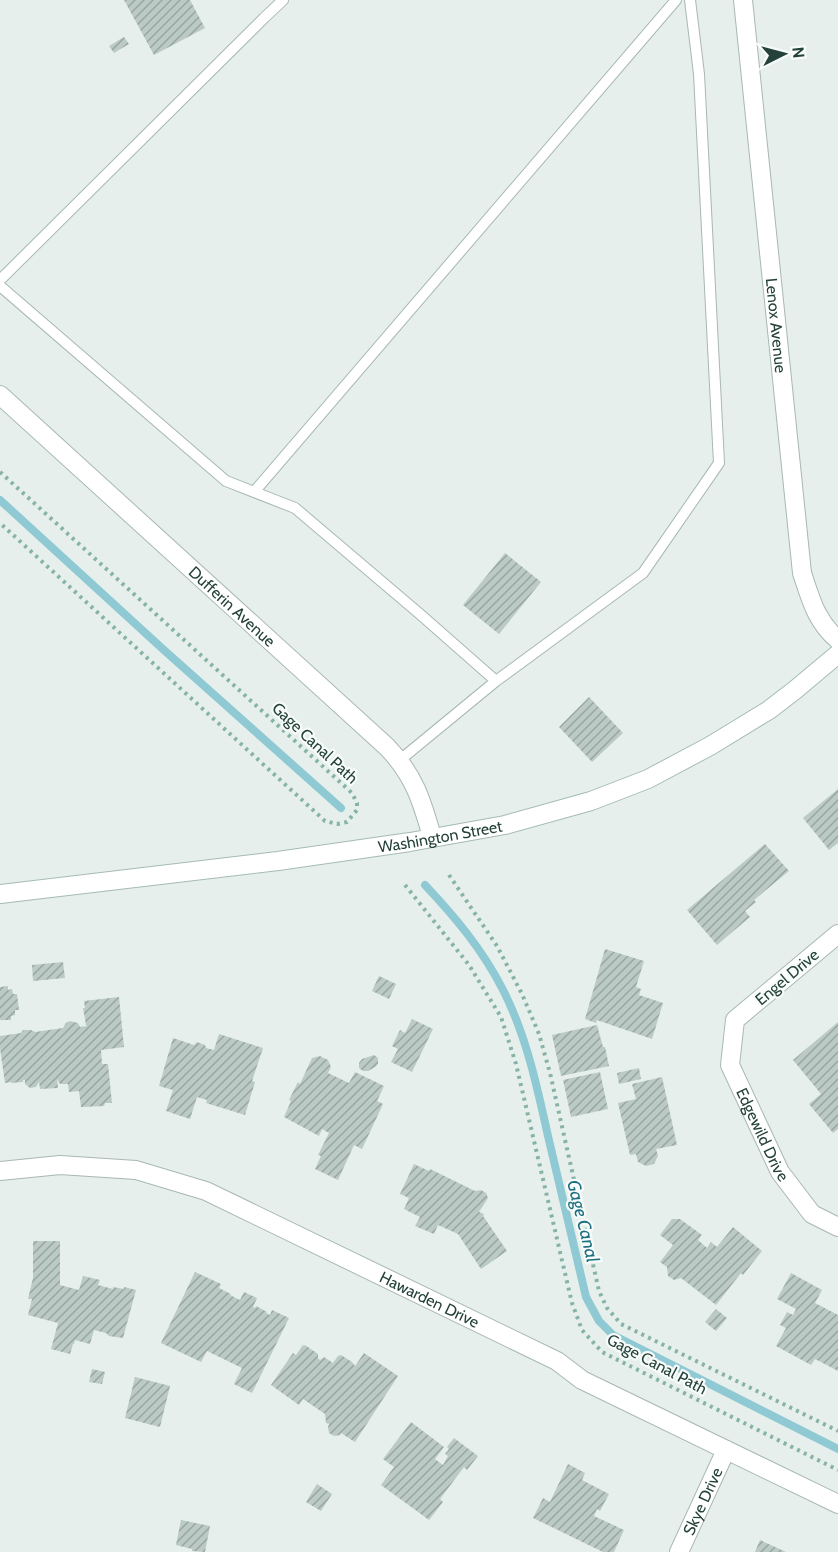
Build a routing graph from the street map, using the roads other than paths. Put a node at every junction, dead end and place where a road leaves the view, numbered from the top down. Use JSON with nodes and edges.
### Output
{"nodes":[{"id":1,"x":283,"y":0,"type":"edge"},
{"id":2,"x":676,"y":0,"type":"edge"},
{"id":3,"x":690,"y":0,"type":"edge"},
{"id":4,"x":743,"y":0,"type":"edge"},
{"id":5,"x":0,"y":279,"type":"edge"},
{"id":6,"x":0,"y":286,"type":"edge"},
{"id":7,"x":0,"y":395,"type":"edge"},
{"id":8,"x":254,"y":492,"type":"junction"},
{"id":9,"x":838,"y":640,"type":"edge"},
{"id":10,"x":838,"y":654,"type":"edge"},
{"id":11,"x":496,"y":681,"type":"junction"},
{"id":12,"x":400,"y":760,"type":"junction"},
{"id":13,"x":432,"y":837,"type":"junction"},
{"id":14,"x":0,"y":894,"type":"edge"},
{"id":15,"x":838,"y":934,"type":"edge"},
{"id":16,"x":735,"y":1020,"type":"joint"},
{"id":17,"x":0,"y":1171,"type":"edge"},
{"id":18,"x":838,"y":1227,"type":"edge"},
{"id":19,"x":726,"y":1450,"type":"junction"},
{"id":20,"x":838,"y":1504,"type":"edge"},
{"id":21,"x":679,"y":1552,"type":"edge"}],
"edges":[{"from":1,"to":5,"type":"lane"},
{"from":2,"to":8,"type":"lane"},
{"from":3,"to":11,"type":"lane"},
{"from":4,"to":9,"type":"street","name":"Lenox Avenue"},
{"from":6,"to":8,"type":"lane"},
{"from":7,"to":12,"type":"street","name":"Dufferin Avenue"},
{"from":8,"to":11,"type":"lane"},
{"from":10,"to":13,"type":"street","name":"Washington Street"},
{"from":11,"to":12,"type":"lane"},
{"from":12,"to":13,"type":"street","name":"Dufferin Avenue"},
{"from":13,"to":14,"type":"street","name":"Washington Street"},
{"from":15,"to":16,"type":"street","name":"Engel Drive"},
{"from":16,"to":18,"type":"street","name":"Edgewild Drive"},
{"from":17,"to":19,"type":"street","name":"Hawarden Drive"},
{"from":19,"to":20,"type":"street","name":"Hawarden Drive"},
{"from":19,"to":21,"type":"street","name":"Skye Drive"}]}
